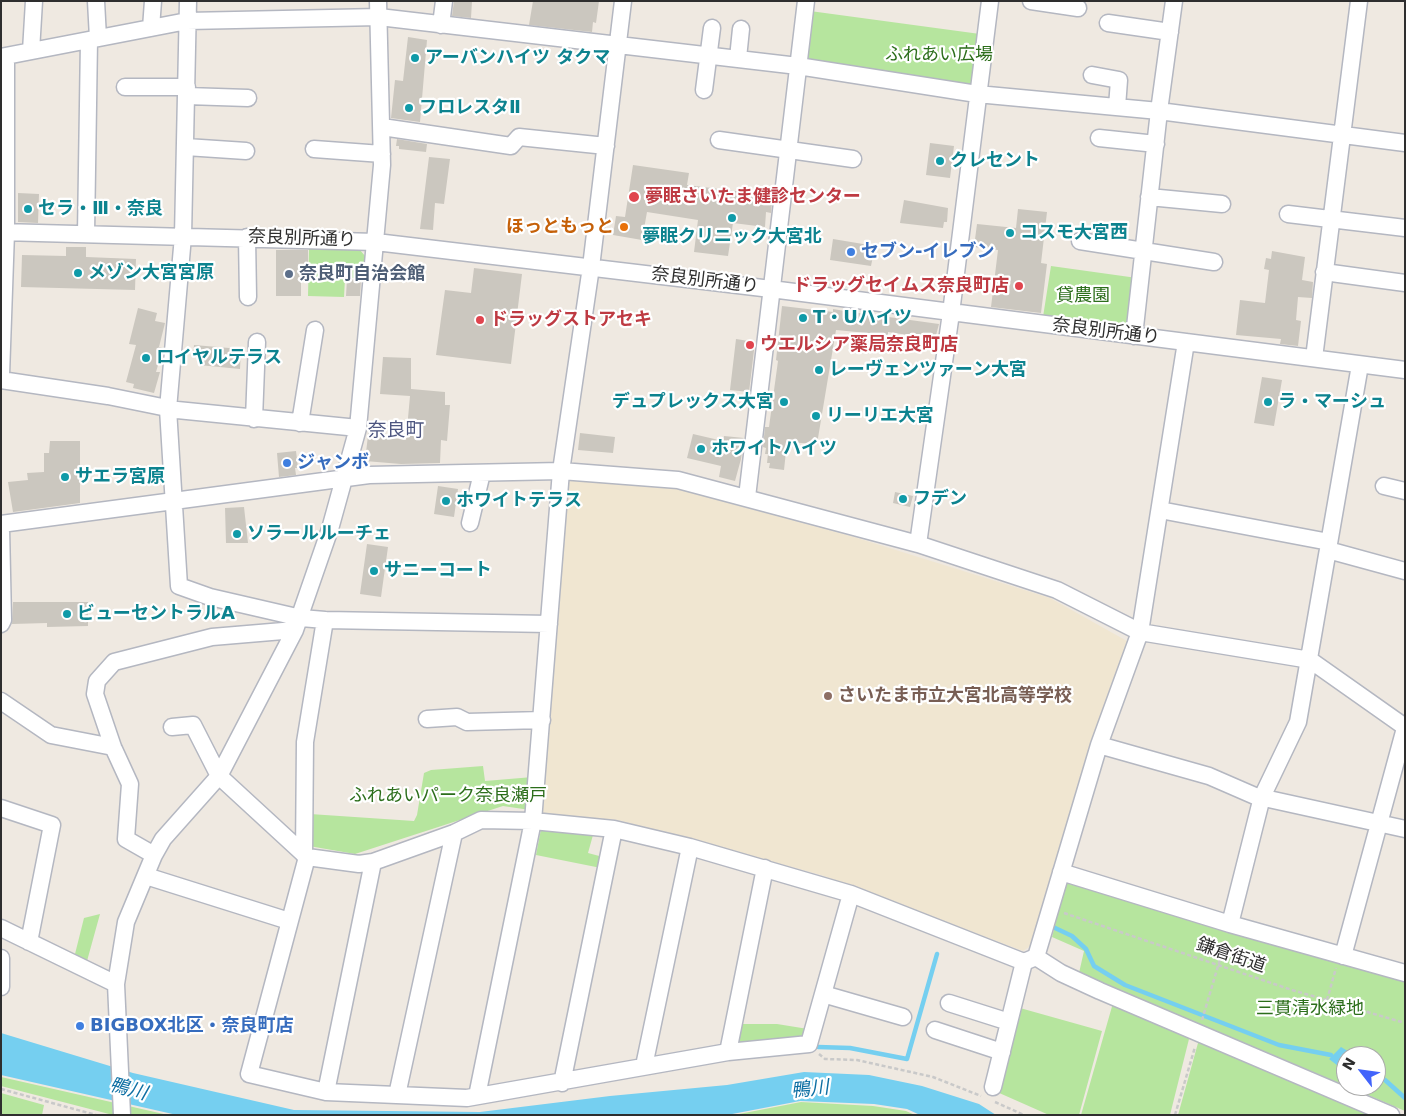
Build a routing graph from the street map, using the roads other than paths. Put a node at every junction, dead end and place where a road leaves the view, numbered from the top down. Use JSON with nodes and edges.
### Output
{"nodes":[{"id":1,"x":34,"y":1,"type":"edge"},
{"id":2,"x":96,"y":1,"type":"edge"},
{"id":3,"x":153,"y":1,"type":"edge"},
{"id":4,"x":188,"y":1,"type":"edge"},
{"id":5,"x":444,"y":1,"type":"edge"},
{"id":6,"x":623,"y":1,"type":"edge"},
{"id":7,"x":806,"y":1,"type":"edge"},
{"id":8,"x":990,"y":1,"type":"edge"},
{"id":9,"x":1031,"y":1,"type":"edge"},
{"id":10,"x":1174,"y":1,"type":"edge"},
{"id":11,"x":1359,"y":1,"type":"edge"},
{"id":12,"x":1078,"y":8,"type":"dead end"},
{"id":13,"x":379,"y":9,"type":"edge"},
{"id":14,"x":187,"y":21,"type":"junction"},
{"id":15,"x":1108,"y":23,"type":"dead end"},
{"id":16,"x":441,"y":24,"type":"junction"},
{"id":17,"x":151,"y":28,"type":"junction"},
{"id":18,"x":712,"y":28,"type":"dead end"},
{"id":19,"x":741,"y":29,"type":"dead end"},
{"id":20,"x":1170,"y":32,"type":"junction"},
{"id":21,"x":93,"y":39,"type":"junction"},
{"id":22,"x":618,"y":44,"type":"junction"},
{"id":23,"x":31,"y":51,"type":"junction"},
{"id":24,"x":708,"y":55,"type":"junction"},
{"id":25,"x":4,"y":57,"type":"edge"},
{"id":26,"x":738,"y":58,"type":"junction"},
{"id":27,"x":798,"y":66,"type":"junction"},
{"id":28,"x":1092,"y":75,"type":"dead end"},
{"id":29,"x":125,"y":87,"type":"dead end"},
{"id":30,"x":704,"y":90,"type":"dead end"},
{"id":31,"x":187,"y":91,"type":"junction"},
{"id":32,"x":977,"y":94,"type":"junction"},
{"id":33,"x":248,"y":98,"type":"dead end"},
{"id":34,"x":1117,"y":107,"type":"junction"},
{"id":35,"x":1159,"y":111,"type":"junction"},
{"id":36,"x":382,"y":126,"type":"junction"},
{"id":37,"x":1344,"y":135,"type":"junction"},
{"id":38,"x":1099,"y":138,"type":"dead end"},
{"id":39,"x":719,"y":140,"type":"dead end"},
{"id":40,"x":1405,"y":143,"type":"edge"},
{"id":41,"x":1156,"y":144,"type":"junction"},
{"id":42,"x":606,"y":146,"type":"junction"},
{"id":43,"x":186,"y":148,"type":"junction"},
{"id":44,"x":246,"y":150,"type":"dead end"},
{"id":45,"x":314,"y":150,"type":"dead end"},
{"id":46,"x":787,"y":150,"type":"junction"},
{"id":47,"x":382,"y":154,"type":"junction"},
{"id":48,"x":853,"y":159,"type":"dead end"},
{"id":49,"x":1149,"y":197,"type":"junction"},
{"id":50,"x":1222,"y":204,"type":"dead end"},
{"id":51,"x":1288,"y":214,"type":"dead end"},
{"id":52,"x":1332,"y":220,"type":"junction"},
{"id":53,"x":1405,"y":228,"type":"edge"},
{"id":54,"x":4,"y":232,"type":"edge"},
{"id":55,"x":86,"y":234,"type":"junction"},
{"id":56,"x":183,"y":236,"type":"junction"},
{"id":57,"x":247,"y":237,"type":"junction"},
{"id":58,"x":376,"y":242,"type":"junction"},
{"id":59,"x":1080,"y":242,"type":"dead end"},
{"id":60,"x":1143,"y":250,"type":"junction"},
{"id":61,"x":1214,"y":262,"type":"dead end"},
{"id":62,"x":591,"y":267,"type":"junction"},
{"id":63,"x":1324,"y":272,"type":"junction"},
{"id":64,"x":1405,"y":283,"type":"edge"},
{"id":65,"x":771,"y":289,"type":"junction"},
{"id":66,"x":248,"y":297,"type":"dead end"},
{"id":67,"x":951,"y":313,"type":"junction"},
{"id":68,"x":315,"y":330,"type":"dead end"},
{"id":69,"x":1134,"y":336,"type":"junction"},
{"id":70,"x":257,"y":342,"type":"dead end"},
{"id":71,"x":1186,"y":342,"type":"junction"},
{"id":72,"x":1314,"y":358,"type":"junction"},
{"id":73,"x":1360,"y":365,"type":"junction"},
{"id":74,"x":1405,"y":370,"type":"edge"},
{"id":75,"x":1,"y":375,"type":"edge"},
{"id":76,"x":1,"y":380,"type":"edge"},
{"id":77,"x":168,"y":409,"type":"junction"},
{"id":78,"x":254,"y":419,"type":"junction"},
{"id":79,"x":300,"y":423,"type":"junction"},
{"id":80,"x":358,"y":428,"type":"junction"},
{"id":81,"x":560,"y":471,"type":"junction"},
{"id":82,"x":482,"y":473,"type":"junction"},
{"id":83,"x":346,"y":477,"type":"junction"},
{"id":84,"x":1384,"y":486,"type":"dead end"},
{"id":85,"x":1405,"y":492,"type":"edge"},
{"id":86,"x":747,"y":497,"type":"junction"},
{"id":87,"x":175,"y":502,"type":"junction"},
{"id":88,"x":1160,"y":510,"type":"junction"},
{"id":89,"x":470,"y":523,"type":"dead end"},
{"id":90,"x":1,"y":526,"type":"edge"},
{"id":91,"x":918,"y":544,"type":"junction"},
{"id":92,"x":1329,"y":546,"type":"junction"},
{"id":93,"x":1405,"y":571,"type":"edge"},
{"id":94,"x":326,"y":620,"type":"junction"},
{"id":95,"x":1,"y":624,"type":"edge"},
{"id":96,"x":298,"y":624,"type":"junction"},
{"id":97,"x":549,"y":624,"type":"junction"},
{"id":98,"x":1140,"y":632,"type":"junction"},
{"id":99,"x":1310,"y":660,"type":"junction"},
{"id":100,"x":1,"y":701,"type":"edge"},
{"id":101,"x":426,"y":719,"type":"dead end"},
{"id":102,"x":542,"y":720,"type":"junction"},
{"id":103,"x":172,"y":727,"type":"dead end"},
{"id":104,"x":1405,"y":728,"type":"edge"},
{"id":105,"x":1099,"y":744,"type":"junction"},
{"id":106,"x":113,"y":747,"type":"junction"},
{"id":107,"x":218,"y":776,"type":"junction"},
{"id":108,"x":1262,"y":797,"type":"junction"},
{"id":109,"x":1,"y":808,"type":"edge"},
{"id":110,"x":533,"y":821,"type":"junction"},
{"id":111,"x":1378,"y":823,"type":"junction"},
{"id":112,"x":614,"y":829,"type":"junction"},
{"id":113,"x":1405,"y":829,"type":"edge"},
{"id":114,"x":454,"y":833,"type":"junction"},
{"id":115,"x":690,"y":847,"type":"junction"},
{"id":116,"x":154,"y":856,"type":"junction"},
{"id":117,"x":305,"y":856,"type":"junction"},
{"id":118,"x":373,"y":862,"type":"junction"},
{"id":119,"x":766,"y":868,"type":"junction"},
{"id":120,"x":1061,"y":872,"type":"junction"},
{"id":121,"x":146,"y":876,"type":"junction"},
{"id":122,"x":851,"y":894,"type":"junction"},
{"id":123,"x":289,"y":921,"type":"junction"},
{"id":124,"x":1230,"y":924,"type":"junction"},
{"id":125,"x":1,"y":928,"type":"edge"},
{"id":126,"x":29,"y":942,"type":"junction"},
{"id":127,"x":1341,"y":955,"type":"junction"},
{"id":128,"x":1,"y":958,"type":"edge"},
{"id":129,"x":1030,"y":959,"type":"junction"},
{"id":130,"x":1405,"y":973,"type":"edge"},
{"id":131,"x":116,"y":984,"type":"junction"},
{"id":132,"x":1,"y":987,"type":"edge"},
{"id":133,"x":823,"y":994,"type":"junction"},
{"id":134,"x":949,"y":1003,"type":"dead end"},
{"id":135,"x":903,"y":1017,"type":"dead end"},
{"id":136,"x":1009,"y":1022,"type":"junction"},
{"id":137,"x":935,"y":1030,"type":"dead end"},
{"id":138,"x":728,"y":1052,"type":"junction"},
{"id":139,"x":1002,"y":1052,"type":"junction"},
{"id":140,"x":644,"y":1066,"type":"junction"},
{"id":141,"x":562,"y":1082,"type":"junction"},
{"id":142,"x":326,"y":1092,"type":"junction"},
{"id":143,"x":397,"y":1095,"type":"junction"},
{"id":144,"x":989,"y":1095,"type":"road end"},
{"id":145,"x":476,"y":1096,"type":"junction"},
{"id":146,"x":122,"y":1115,"type":"edge"},
{"id":147,"x":1391,"y":1115,"type":"edge"}],
"edges":[{"from":1,"to":23,"type":"street"},
{"from":2,"to":21,"type":"street"},
{"from":3,"to":17,"type":"street"},
{"from":4,"to":14,"type":"street"},
{"from":5,"to":16,"type":"street"},
{"from":6,"to":22,"type":"street"},
{"from":7,"to":27,"type":"street"},
{"from":8,"to":32,"type":"street"},
{"from":9,"to":12,"type":"street"},
{"from":10,"to":20,"type":"street"},
{"from":11,"to":37,"type":"street"},
{"from":13,"to":14,"type":"street"},
{"from":13,"to":16,"type":"street"},
{"from":13,"to":36,"type":"street"},
{"from":14,"to":17,"type":"street"},
{"from":14,"to":31,"type":"street"},
{"from":15,"to":20,"type":"street"},
{"from":16,"to":22,"type":"street"},
{"from":17,"to":21,"type":"street"},
{"from":18,"to":24,"type":"street"},
{"from":19,"to":26,"type":"street"},
{"from":20,"to":35,"type":"street"},
{"from":21,"to":23,"type":"street"},
{"from":21,"to":55,"type":"street"},
{"from":22,"to":24,"type":"street"},
{"from":22,"to":42,"type":"street"},
{"from":23,"to":25,"type":"street"},
{"from":24,"to":26,"type":"street"},
{"from":24,"to":30,"type":"street"},
{"from":25,"to":54,"type":"street"},
{"from":26,"to":27,"type":"street"},
{"from":27,"to":32,"type":"street"},
{"from":27,"to":46,"type":"street"},
{"from":28,"to":34,"type":"street"},
{"from":29,"to":31,"type":"street"},
{"from":31,"to":33,"type":"street"},
{"from":31,"to":43,"type":"street"},
{"from":32,"to":34,"type":"street"},
{"from":32,"to":67,"type":"street"},
{"from":34,"to":35,"type":"street"},
{"from":35,"to":37,"type":"street"},
{"from":35,"to":41,"type":"street"},
{"from":36,"to":42,"type":"street"},
{"from":36,"to":47,"type":"street"},
{"from":37,"to":40,"type":"street"},
{"from":37,"to":52,"type":"street"},
{"from":38,"to":41,"type":"street"},
{"from":39,"to":46,"type":"street"},
{"from":41,"to":49,"type":"street"},
{"from":42,"to":62,"type":"street"},
{"from":43,"to":44,"type":"street"},
{"from":43,"to":56,"type":"street"},
{"from":45,"to":47,"type":"street"},
{"from":46,"to":48,"type":"street"},
{"from":46,"to":65,"type":"street"},
{"from":47,"to":58,"type":"street"},
{"from":49,"to":50,"type":"street"},
{"from":49,"to":60,"type":"street"},
{"from":51,"to":52,"type":"street"},
{"from":52,"to":53,"type":"street"},
{"from":52,"to":63,"type":"street"},
{"from":54,"to":55,"type":"street","name":"奈良別所通り"},
{"from":54,"to":75,"type":"street"},
{"from":55,"to":56,"type":"street","name":"奈良別所通り"},
{"from":56,"to":57,"type":"street","name":"奈良別所通り"},
{"from":56,"to":77,"type":"street"},
{"from":57,"to":58,"type":"street","name":"奈良別所通り"},
{"from":57,"to":66,"type":"street"},
{"from":58,"to":62,"type":"street","name":"奈良別所通り"},
{"from":58,"to":80,"type":"street"},
{"from":59,"to":60,"type":"street"},
{"from":60,"to":61,"type":"street"},
{"from":60,"to":69,"type":"street"},
{"from":62,"to":65,"type":"street","name":"奈良別所通り"},
{"from":62,"to":81,"type":"street"},
{"from":63,"to":64,"type":"street"},
{"from":63,"to":72,"type":"street"},
{"from":65,"to":67,"type":"street","name":"奈良別所通り"},
{"from":65,"to":86,"type":"street"},
{"from":67,"to":69,"type":"street","name":"奈良別所通り"},
{"from":67,"to":91,"type":"street"},
{"from":68,"to":79,"type":"street"},
{"from":69,"to":71,"type":"street","name":"奈良別所通り"},
{"from":70,"to":78,"type":"street"},
{"from":71,"to":72,"type":"street","name":"奈良別所通り"},
{"from":71,"to":88,"type":"street"},
{"from":72,"to":73,"type":"street","name":"奈良別所通り"},
{"from":73,"to":74,"type":"street","name":"奈良別所通り"},
{"from":73,"to":92,"type":"street"},
{"from":76,"to":77,"type":"street"},
{"from":77,"to":78,"type":"street"},
{"from":77,"to":87,"type":"street"},
{"from":78,"to":79,"type":"street"},
{"from":79,"to":80,"type":"street"},
{"from":80,"to":83,"type":"street"},
{"from":81,"to":82,"type":"street"},
{"from":81,"to":86,"type":"street"},
{"from":81,"to":97,"type":"street"},
{"from":82,"to":83,"type":"street"},
{"from":82,"to":89,"type":"street"},
{"from":83,"to":87,"type":"street"},
{"from":83,"to":96,"type":"street"},
{"from":84,"to":85,"type":"street"},
{"from":86,"to":91,"type":"street"},
{"from":87,"to":90,"type":"street"},
{"from":87,"to":96,"type":"street"},
{"from":88,"to":92,"type":"street"},
{"from":88,"to":98,"type":"street"},
{"from":90,"to":95,"type":"street"},
{"from":91,"to":98,"type":"street"},
{"from":92,"to":93,"type":"street"},
{"from":92,"to":99,"type":"street"},
{"from":94,"to":96,"type":"street"},
{"from":94,"to":97,"type":"street"},
{"from":94,"to":117,"type":"street"},
{"from":96,"to":106,"type":"street"},
{"from":96,"to":107,"type":"street"},
{"from":97,"to":102,"type":"street"},
{"from":98,"to":99,"type":"street"},
{"from":98,"to":105,"type":"street"},
{"from":99,"to":104,"type":"street"},
{"from":99,"to":108,"type":"street"},
{"from":100,"to":106,"type":"street"},
{"from":101,"to":102,"type":"street"},
{"from":102,"to":110,"type":"street"},
{"from":103,"to":107,"type":"street"},
{"from":104,"to":111,"type":"street"},
{"from":105,"to":108,"type":"street"},
{"from":105,"to":120,"type":"street"},
{"from":106,"to":116,"type":"street"},
{"from":107,"to":116,"type":"street"},
{"from":107,"to":117,"type":"street"},
{"from":108,"to":111,"type":"street"},
{"from":108,"to":124,"type":"street"},
{"from":109,"to":126,"type":"street"},
{"from":110,"to":112,"type":"street"},
{"from":110,"to":114,"type":"street"},
{"from":110,"to":145,"type":"street"},
{"from":111,"to":113,"type":"street"},
{"from":111,"to":127,"type":"street"},
{"from":112,"to":115,"type":"street"},
{"from":112,"to":141,"type":"street"},
{"from":114,"to":118,"type":"street"},
{"from":114,"to":143,"type":"street"},
{"from":115,"to":119,"type":"street"},
{"from":115,"to":140,"type":"street"},
{"from":116,"to":121,"type":"street"},
{"from":117,"to":118,"type":"street"},
{"from":117,"to":123,"type":"street"},
{"from":118,"to":142,"type":"street"},
{"from":119,"to":122,"type":"street"},
{"from":119,"to":138,"type":"street"},
{"from":120,"to":124,"type":"street"},
{"from":120,"to":129,"type":"street"},
{"from":121,"to":123,"type":"street"},
{"from":121,"to":131,"type":"street"},
{"from":122,"to":129,"type":"street"},
{"from":122,"to":133,"type":"street"},
{"from":123,"to":142,"type":"street"},
{"from":124,"to":127,"type":"street"},
{"from":125,"to":126,"type":"street"},
{"from":126,"to":131,"type":"street"},
{"from":127,"to":130,"type":"street"},
{"from":128,"to":132,"type":"street"},
{"from":129,"to":136,"type":"street"},
{"from":129,"to":147,"type":"street"},
{"from":131,"to":146,"type":"street"},
{"from":133,"to":135,"type":"street"},
{"from":133,"to":138,"type":"street"},
{"from":134,"to":136,"type":"street"},
{"from":136,"to":139,"type":"street"},
{"from":137,"to":139,"type":"street"},
{"from":138,"to":140,"type":"street"},
{"from":139,"to":144,"type":"street"},
{"from":140,"to":141,"type":"street"},
{"from":141,"to":145,"type":"street"},
{"from":142,"to":143,"type":"street"},
{"from":143,"to":145,"type":"street"}]}
